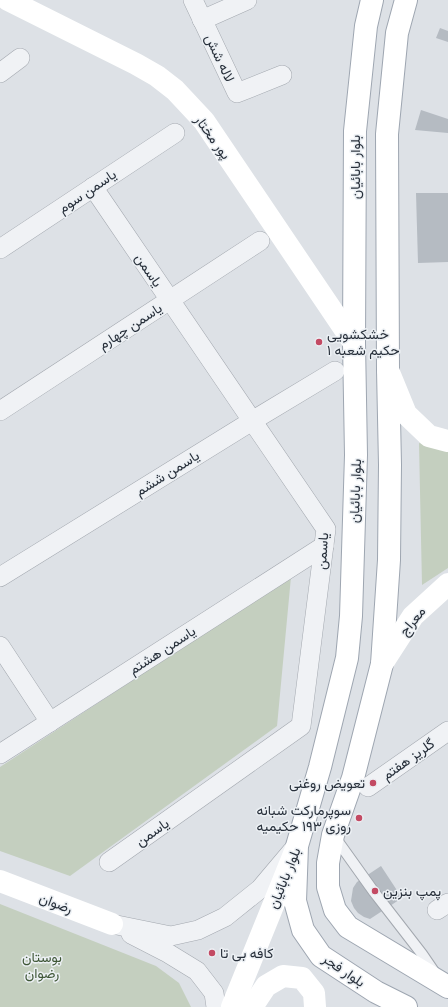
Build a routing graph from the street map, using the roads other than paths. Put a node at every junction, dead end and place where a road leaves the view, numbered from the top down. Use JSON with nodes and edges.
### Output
{"nodes":[{"id":1,"x":8,"y":0,"type":"edge"},
{"id":2,"x":193,"y":0,"type":"edge"},
{"id":3,"x":247,"y":0,"type":"edge"},
{"id":4,"x":372,"y":0,"type":"edge"},
{"id":5,"x":406,"y":0,"type":"edge"},
{"id":6,"x":202,"y":20,"type":"junction"},
{"id":7,"x":20,"y":58,"type":"dead end"},
{"id":8,"x":0,"y":72,"type":"edge"},
{"id":9,"x":282,"y":75,"type":"dead end"},
{"id":10,"x":175,"y":133,"type":"dead end"},
{"id":11,"x":93,"y":188,"type":"junction"},
{"id":12,"x":260,"y":241,"type":"dead end"},
{"id":13,"x":0,"y":249,"type":"edge"},
{"id":14,"x":170,"y":300,"type":"junction"},
{"id":15,"x":354,"y":343,"type":"junction"},
{"id":16,"x":388,"y":370,"type":"junction"},
{"id":17,"x":335,"y":371,"type":"dead end"},
{"id":18,"x":0,"y":411,"type":"edge"},
{"id":19,"x":252,"y":421,"type":"junction"},
{"id":20,"x":448,"y":441,"type":"edge"},
{"id":21,"x":324,"y":546,"type":"junction"},
{"id":22,"x":0,"y":577,"type":"edge"},
{"id":23,"x":448,"y":584,"type":"edge"},
{"id":24,"x":0,"y":646,"type":"edge"},
{"id":25,"x":382,"y":664,"type":"junction"},
{"id":26,"x":50,"y":722,"type":"junction"},
{"id":27,"x":448,"y":731,"type":"edge"},
{"id":28,"x":0,"y":754,"type":"edge"},
{"id":29,"x":368,"y":787,"type":"dead end"},
{"id":30,"x":333,"y":835,"type":"junction"},
{"id":31,"x":297,"y":846,"type":"junction"},
{"id":32,"x":109,"y":862,"type":"dead end"},
{"id":33,"x":0,"y":881,"type":"edge"},
{"id":34,"x":112,"y":924,"type":"junction"},
{"id":35,"x":445,"y":986,"type":"edge"},
{"id":36,"x":216,"y":1007,"type":"edge"},
{"id":37,"x":232,"y":1007,"type":"edge"},
{"id":38,"x":252,"y":1007,"type":"edge"},
{"id":39,"x":315,"y":1007,"type":"edge"},
{"id":40,"x":406,"y":1007,"type":"edge"}],
"edges":[{"from":1,"to":15,"type":"main road","name":"پور مختار"},
{"from":2,"to":6,"type":"street","name":"لاله شش"},
{"from":3,"to":6,"type":"street"},
{"from":4,"to":15,"type":"main road","name":"بلوار بابائیان"},
{"from":5,"to":16,"type":"main road"},
{"from":6,"to":9,"type":"street","name":"لاله شش"},
{"from":7,"to":8,"type":"street"},
{"from":10,"to":11,"type":"street","name":"یاسمن سوم"},
{"from":11,"to":13,"type":"street","name":"یاسمن سوم"},
{"from":11,"to":14,"type":"street","name":"یاسمن"},
{"from":12,"to":14,"type":"street","name":"یاسمن چهارم"},
{"from":14,"to":18,"type":"street","name":"یاسمن چهارم"},
{"from":14,"to":19,"type":"street","name":"یاسمن"},
{"from":15,"to":31,"type":"main road","name":"بلوار بابائیان"},
{"from":16,"to":20,"type":"main road"},
{"from":16,"to":25,"type":"main road"},
{"from":17,"to":19,"type":"street","name":"یاسمن ششم"},
{"from":19,"to":21,"type":"street","name":"یاسمن"},
{"from":19,"to":22,"type":"street","name":"یاسمن ششم"},
{"from":21,"to":26,"type":"street","name":"یاسمن هشتم"},
{"from":21,"to":32,"type":"street","name":"یاسمن"},
{"from":23,"to":25,"type":"main road","name":"معراج"},
{"from":24,"to":26,"type":"street"},
{"from":25,"to":30,"type":"main road"},
{"from":26,"to":28,"type":"street","name":"یاسمن هشتم"},
{"from":27,"to":29,"type":"street","name":"گلریز هفتم"},
{"from":30,"to":35,"type":"lane"},
{"from":30,"to":35,"type":"main road"},
{"from":31,"to":34,"type":"street"},
{"from":31,"to":37,"type":"main road","name":"بلوار بابائیان"},
{"from":31,"to":40,"type":"main road","name":"بلوار فجر"},
{"from":33,"to":34,"type":"main road","name":"رضوان"},
{"from":34,"to":36,"type":"street"},
{"from":38,"to":39,"type":"main road"}]}
